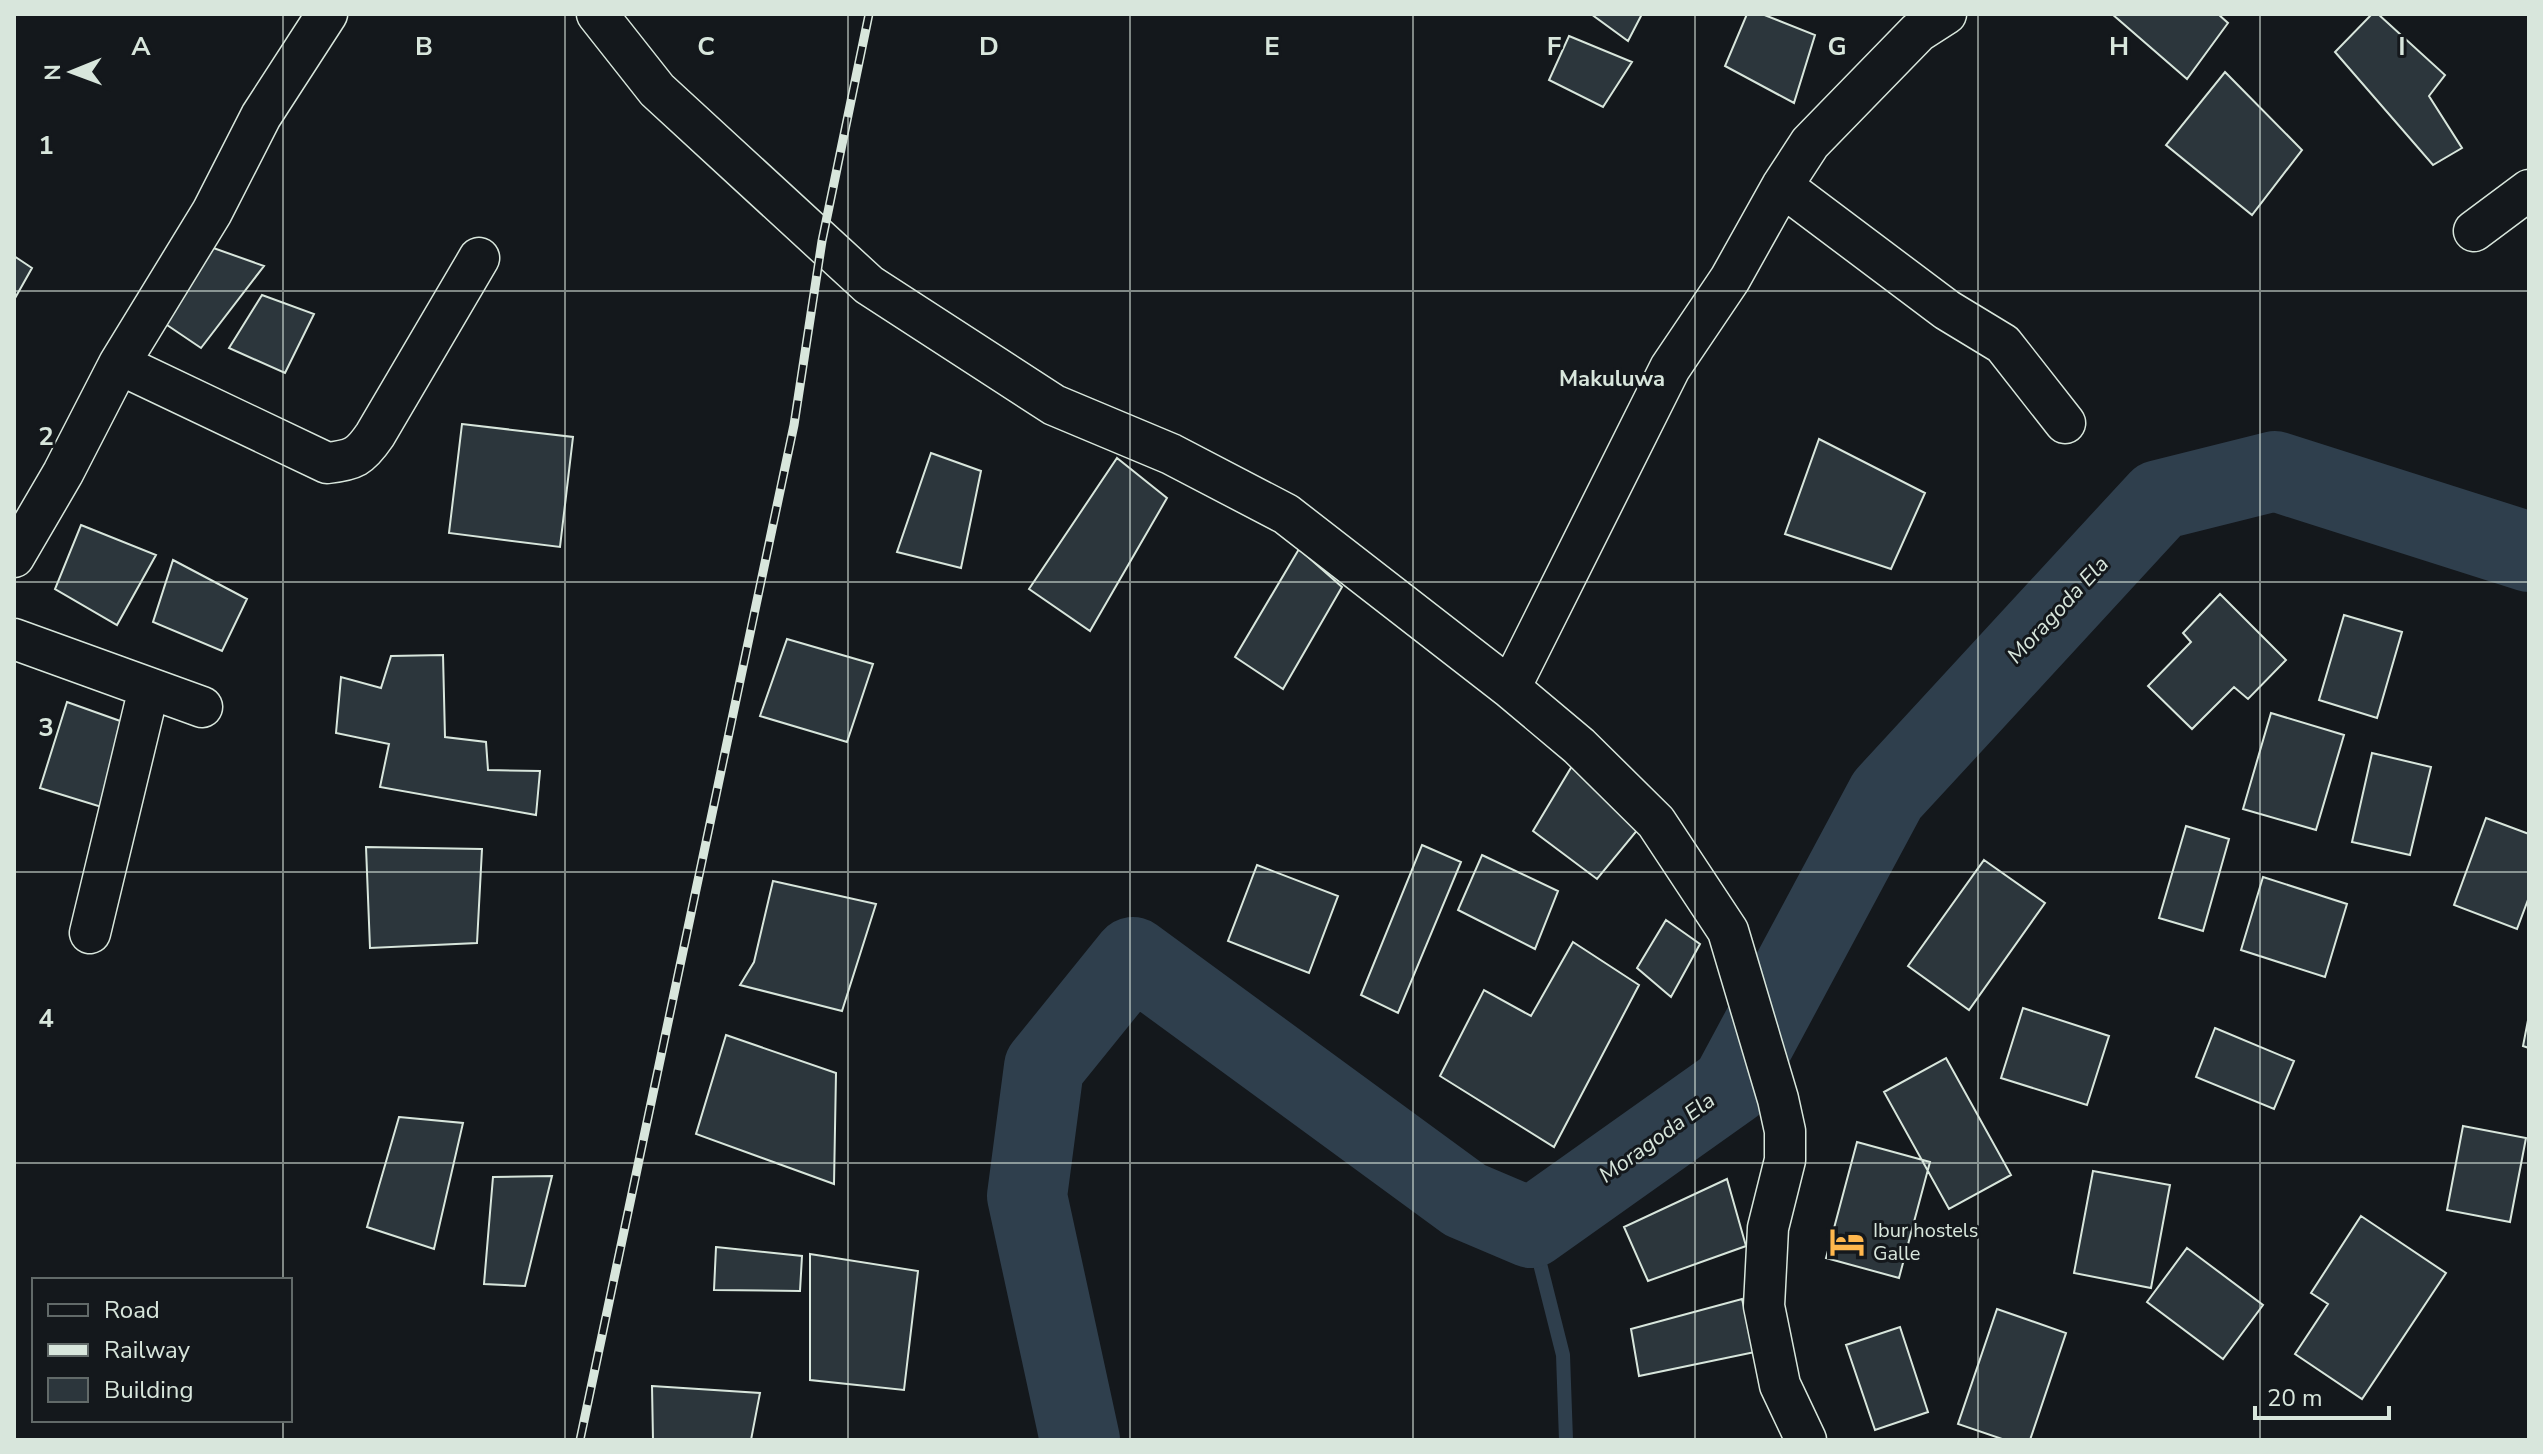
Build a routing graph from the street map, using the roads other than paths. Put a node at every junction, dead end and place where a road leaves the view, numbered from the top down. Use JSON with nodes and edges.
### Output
{"nodes":[{"id":1,"x":327,"y":14,"type":"edge"},
{"id":2,"x":597,"y":14,"type":"edge"},
{"id":3,"x":1946,"y":14,"type":"edge"},
{"id":4,"x":1782,"y":186,"type":"junction"},
{"id":5,"x":2529,"y":190,"type":"edge"},
{"id":6,"x":2474,"y":231,"type":"dead end"},
{"id":7,"x":479,"y":258,"type":"dead end"},
{"id":8,"x":119,"y":364,"type":"junction"},
{"id":9,"x":2065,"y":423,"type":"dead end"},
{"id":10,"x":14,"y":557,"type":"edge"},
{"id":11,"x":14,"y":639,"type":"edge"},
{"id":12,"x":1510,"y":688,"type":"junction"},
{"id":13,"x":147,"y":697,"type":"junction"},
{"id":14,"x":202,"y":707,"type":"dead end"},
{"id":15,"x":90,"y":933,"type":"dead end"},
{"id":16,"x":1806,"y":1440,"type":"edge"}],
"edges":[{"from":1,"to":8,"type":"street"},
{"from":2,"to":12,"type":"street"},
{"from":3,"to":4,"type":"street"},
{"from":4,"to":9,"type":"street"},
{"from":4,"to":12,"type":"street"},
{"from":5,"to":6,"type":"street"},
{"from":7,"to":8,"type":"street"},
{"from":8,"to":10,"type":"street"},
{"from":11,"to":13,"type":"street"},
{"from":12,"to":16,"type":"street"},
{"from":13,"to":14,"type":"street"},
{"from":13,"to":15,"type":"street"}]}
